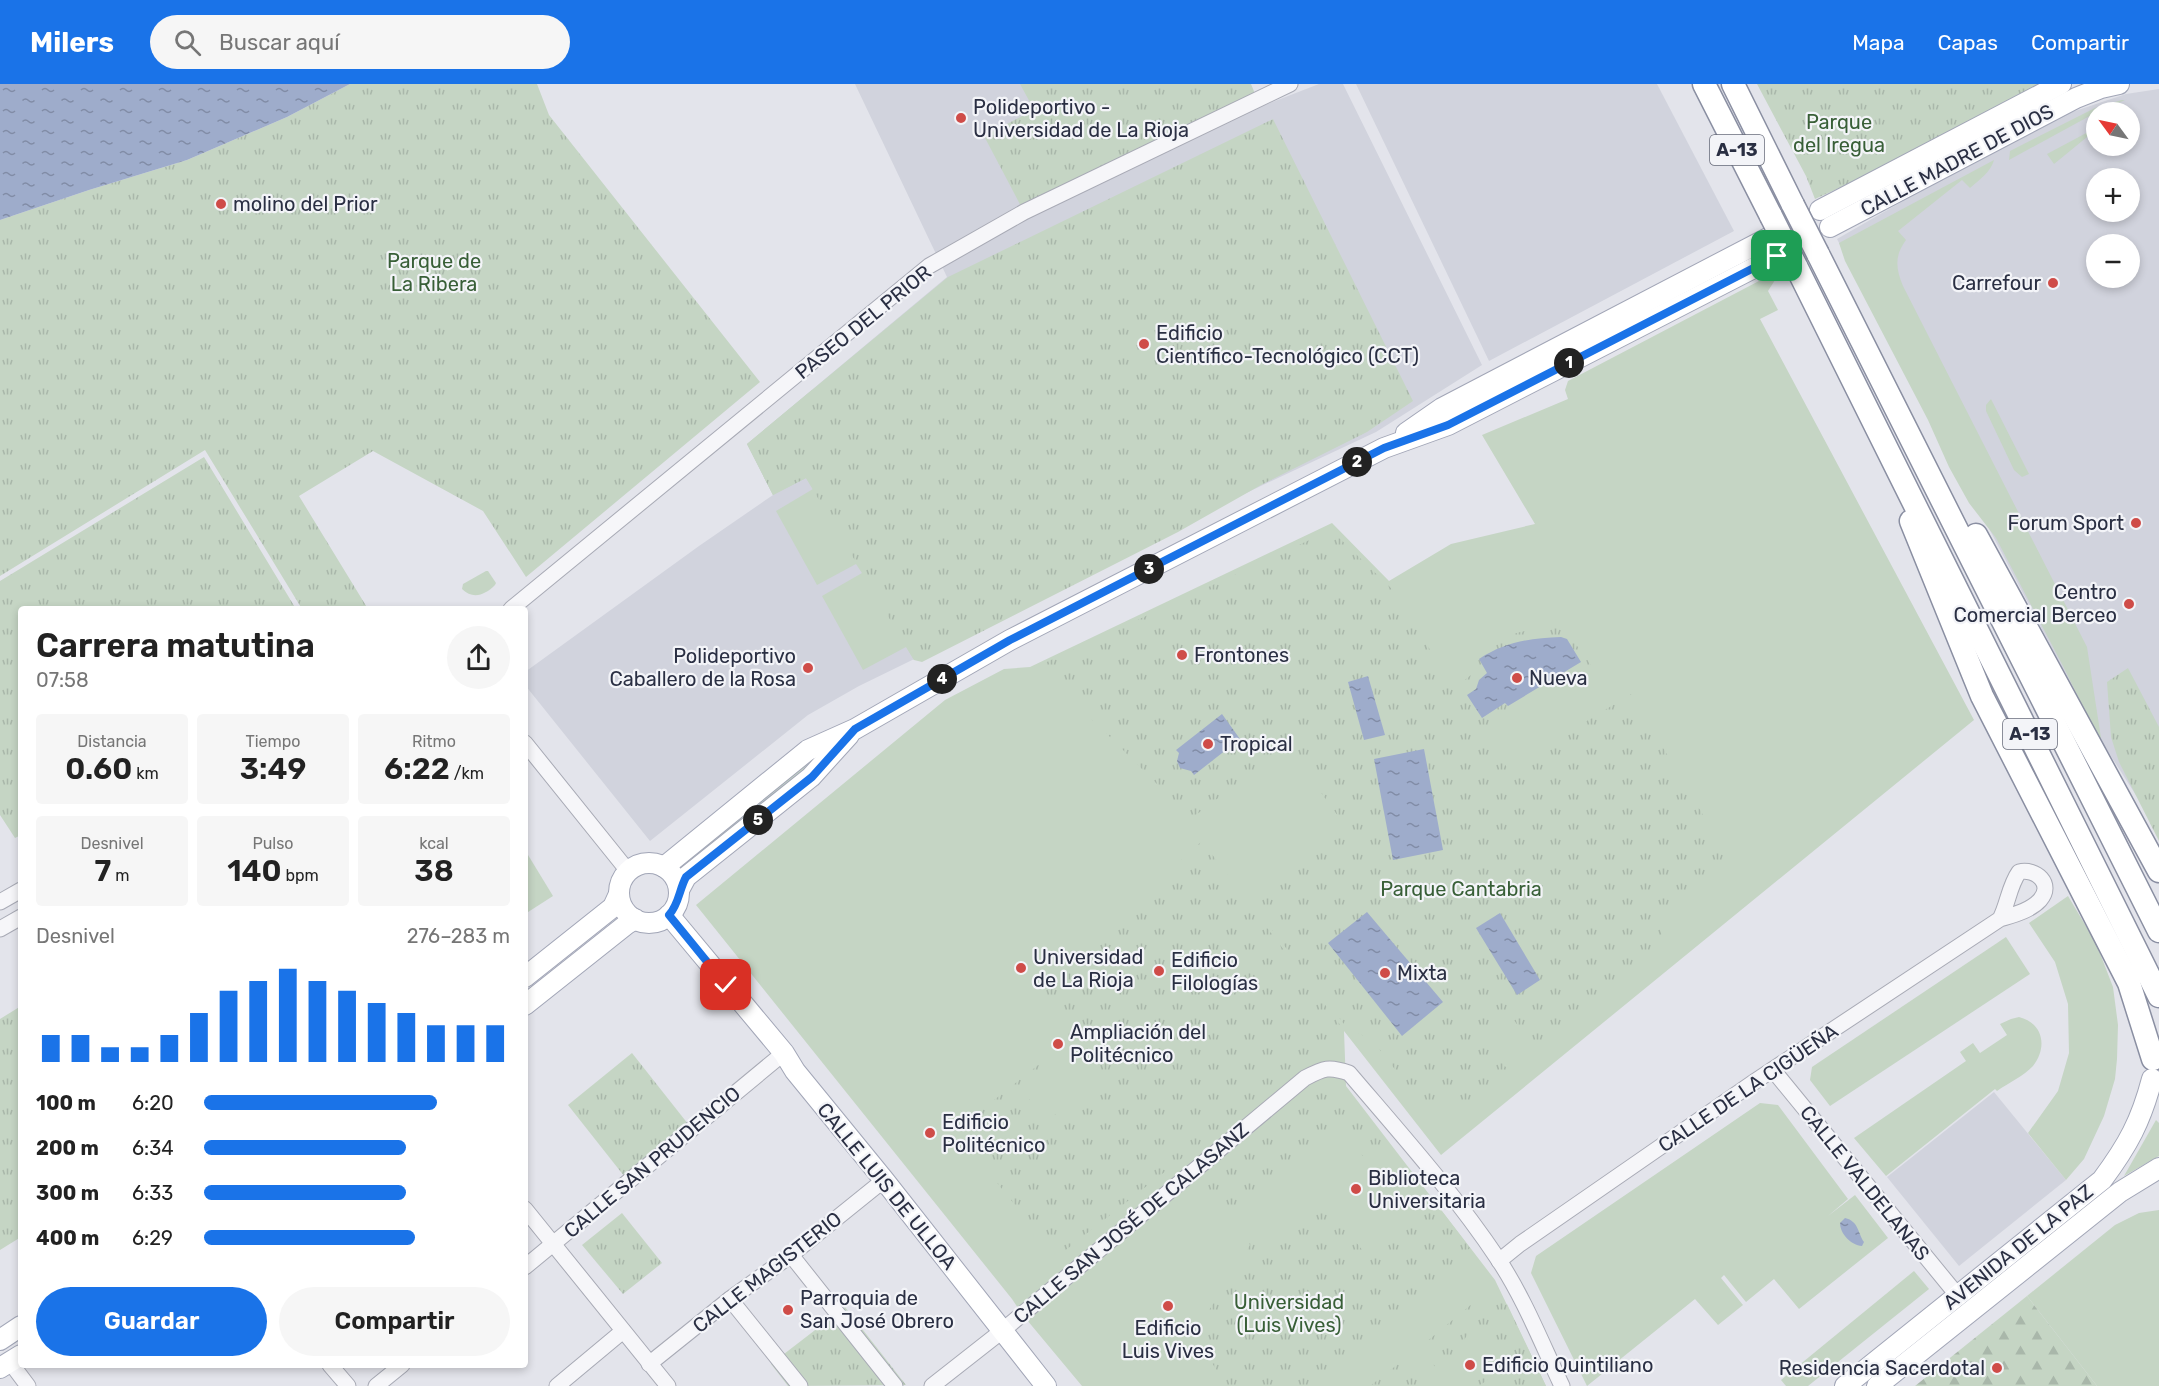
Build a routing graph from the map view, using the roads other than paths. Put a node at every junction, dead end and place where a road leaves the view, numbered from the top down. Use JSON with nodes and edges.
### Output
{"nodes":[{"id":1,"x":1290,"y":84,"type":"edge"},
{"id":2,"x":1704,"y":84,"type":"edge"},
{"id":3,"x":1733,"y":84,"type":"edge"},
{"id":4,"x":2061,"y":84,"type":"edge"},
{"id":5,"x":2118,"y":84,"type":"edge"},
{"id":6,"x":1769,"y":227,"type":"junction"},
{"id":7,"x":1786,"y":261,"type":"junction"},
{"id":8,"x":1845,"y":308,"type":"junction"},
{"id":9,"x":1384,"y":448,"type":"junction"},
{"id":10,"x":1899,"y":473,"type":"junction"},
{"id":11,"x":515,"y":606,"type":"edge"},
{"id":12,"x":855,"y":729,"type":"junction"},
{"id":13,"x":528,"y":746,"type":"edge"},
{"id":14,"x":664,"y":867,"type":"junction"},
{"id":15,"x":628,"y":871,"type":"junction"},
{"id":16,"x":2159,"y":871,"type":"edge"},
{"id":17,"x":679,"y":890,"type":"junction"},
{"id":18,"x":18,"y":892,"type":"edge"},
{"id":19,"x":619,"y":894,"type":"junction"},
{"id":20,"x":0,"y":902,"type":"edge"},
{"id":21,"x":669,"y":915,"type":"junction"},
{"id":22,"x":18,"y":919,"type":"edge"},
{"id":23,"x":635,"y":919,"type":"junction"},
{"id":24,"x":2000,"y":919,"type":"dead end"},
{"id":25,"x":0,"y":929,"type":"edge"},
{"id":26,"x":2159,"y":931,"type":"edge"},
{"id":27,"x":528,"y":975,"type":"edge"},
{"id":28,"x":2159,"y":996,"type":"edge"},
{"id":29,"x":528,"y":1003,"type":"edge"},
{"id":30,"x":763,"y":1031,"type":"junction"},
{"id":31,"x":779,"y":1057,"type":"junction"},
{"id":32,"x":2155,"y":1060,"type":"edge"},
{"id":33,"x":1773,"y":1070,"type":"junction"},
{"id":34,"x":795,"y":1071,"type":"junction"},
{"id":35,"x":2159,"y":1102,"type":"edge"},
{"id":36,"x":2159,"y":1168,"type":"edge"},
{"id":37,"x":2159,"y":1178,"type":"edge"},
{"id":38,"x":884,"y":1180,"type":"junction"},
{"id":39,"x":2120,"y":1192,"type":"junction"},
{"id":40,"x":528,"y":1213,"type":"edge"},
{"id":41,"x":554,"y":1244,"type":"junction"},
{"id":42,"x":791,"y":1255,"type":"junction"},
{"id":43,"x":1499,"y":1261,"type":"junction"},
{"id":44,"x":528,"y":1265,"type":"edge"},
{"id":45,"x":1958,"y":1296,"type":"junction"},
{"id":46,"x":730,"y":1299,"type":"junction"},
{"id":47,"x":18,"y":1328,"type":"edge"},
{"id":48,"x":623,"y":1330,"type":"junction"},
{"id":49,"x":1002,"y":1331,"type":"junction"},
{"id":50,"x":0,"y":1340,"type":"edge"},
{"id":51,"x":10,"y":1362,"type":"edge"},
{"id":52,"x":649,"y":1364,"type":"junction"},
{"id":53,"x":333,"y":1368,"type":"edge"},
{"id":54,"x":398,"y":1368,"type":"edge"},
{"id":55,"x":28,"y":1386,"type":"edge"},
{"id":56,"x":348,"y":1386,"type":"edge"},
{"id":57,"x":376,"y":1386,"type":"edge"},
{"id":58,"x":557,"y":1386,"type":"edge"},
{"id":59,"x":668,"y":1386,"type":"edge"},
{"id":60,"x":800,"y":1386,"type":"edge"},
{"id":61,"x":895,"y":1386,"type":"edge"},
{"id":62,"x":932,"y":1386,"type":"edge"},
{"id":63,"x":1046,"y":1386,"type":"edge"},
{"id":64,"x":1562,"y":1386,"type":"edge"},
{"id":65,"x":1845,"y":1386,"type":"edge"},
{"id":66,"x":1877,"y":1386,"type":"edge"}],
"edges":[{"from":1,"to":11,"type":"street","name":"PASEO DEL PRIOR"},
{"from":2,"to":6,"type":"highway","number":"A-13"},
{"from":3,"to":8,"type":"highway","number":"A-13","bridge":true},
{"from":4,"to":5,"type":"main road","name":"CALLE MADRE DE DIOS"},
{"from":6,"to":7,"type":"highway","number":"A-13","bridge":true},
{"from":6,"to":9,"type":"main road"},
{"from":7,"to":9,"type":"main road"},
{"from":7,"to":10,"type":"highway","number":"A-13"},
{"from":8,"to":16,"type":"highway"},
{"from":8,"to":26,"type":"highway","number":"A-13"},
{"from":9,"to":12,"type":"main road"},
{"from":10,"to":28,"type":"highway","number":"A-13"},
{"from":10,"to":32,"type":"highway"},
{"from":12,"to":14,"type":"main road"},
{"from":12,"to":17,"type":"main road"},
{"from":13,"to":15,"type":"street"},
{"from":14,"to":15,"type":"main road"},
{"from":14,"to":17,"type":"main road"},
{"from":15,"to":19,"type":"main road"},
{"from":17,"to":21,"type":"main road"},
{"from":18,"to":20,"type":"street"},
{"from":19,"to":23,"type":"main road"},
{"from":19,"to":27,"type":"main road"},
{"from":21,"to":23,"type":"main road"},
{"from":21,"to":30,"type":"main road","name":"CALLE LUIS DE ULLOA"},
{"from":22,"to":25,"type":"street"},
{"from":23,"to":29,"type":"main road"},
{"from":24,"to":33,"type":"street","name":"CALLE DE LA CIGÜEÑA"},
{"from":30,"to":31,"type":"main road","name":"CALLE LUIS DE ULLOA"},
{"from":30,"to":34,"type":"main road","name":"CALLE LUIS DE ULLOA"},
{"from":31,"to":34,"type":"main road","name":"CALLE LUIS DE ULLOA"},
{"from":31,"to":41,"type":"street","name":"CALLE SAN PRUDENCIO"},
{"from":32,"to":35,"type":"main road"},
{"from":32,"to":45,"type":"main road","name":"AVENIDA DE LA PAZ"},
{"from":33,"to":43,"type":"street","name":"CALLE DE LA CIGÜEÑA"},
{"from":33,"to":45,"type":"street","name":"CALLE VALDELANAS"},
{"from":34,"to":38,"type":"main road","name":"CALLE LUIS DE ULLOA"},
{"from":36,"to":39,"type":"main road","name":"AVENIDA DE LA PAZ"},
{"from":37,"to":39,"type":"street","name":"AVENIDA DE LA PAZ"},
{"from":38,"to":42,"type":"street","name":"CALLE MAGISTERIO"},
{"from":38,"to":49,"type":"main road","name":"CALLE LUIS DE ULLOA"},
{"from":39,"to":66,"type":"main road","name":"AVENIDA DE LA PAZ"},
{"from":40,"to":41,"type":"street"},
{"from":41,"to":44,"type":"street","name":"CALLE SAN PRUDENCIO"},
{"from":41,"to":48,"type":"street"},
{"from":42,"to":46,"type":"street","name":"CALLE MAGISTERIO"},
{"from":42,"to":61,"type":"street"},
{"from":43,"to":49,"type":"street","name":"CALLE SAN JOSÉ DE CALASANZ"},
{"from":43,"to":64,"type":"street"},
{"from":45,"to":65,"type":"main road","name":"AVENIDA DE LA PAZ"},
{"from":46,"to":52,"type":"street","name":"CALLE MAGISTERIO"},
{"from":46,"to":60,"type":"street"},
{"from":47,"to":50,"type":"main road"},
{"from":48,"to":52,"type":"street"},
{"from":48,"to":58,"type":"street"},
{"from":49,"to":62,"type":"street","name":"CALLE SAN JOSÉ DE CALASANZ"},
{"from":49,"to":63,"type":"main road","name":"CALLE LUIS DE ULLOA"},
{"from":51,"to":55,"type":"street"},
{"from":52,"to":59,"type":"street"},
{"from":53,"to":56,"type":"street"},
{"from":54,"to":57,"type":"street"}]}
